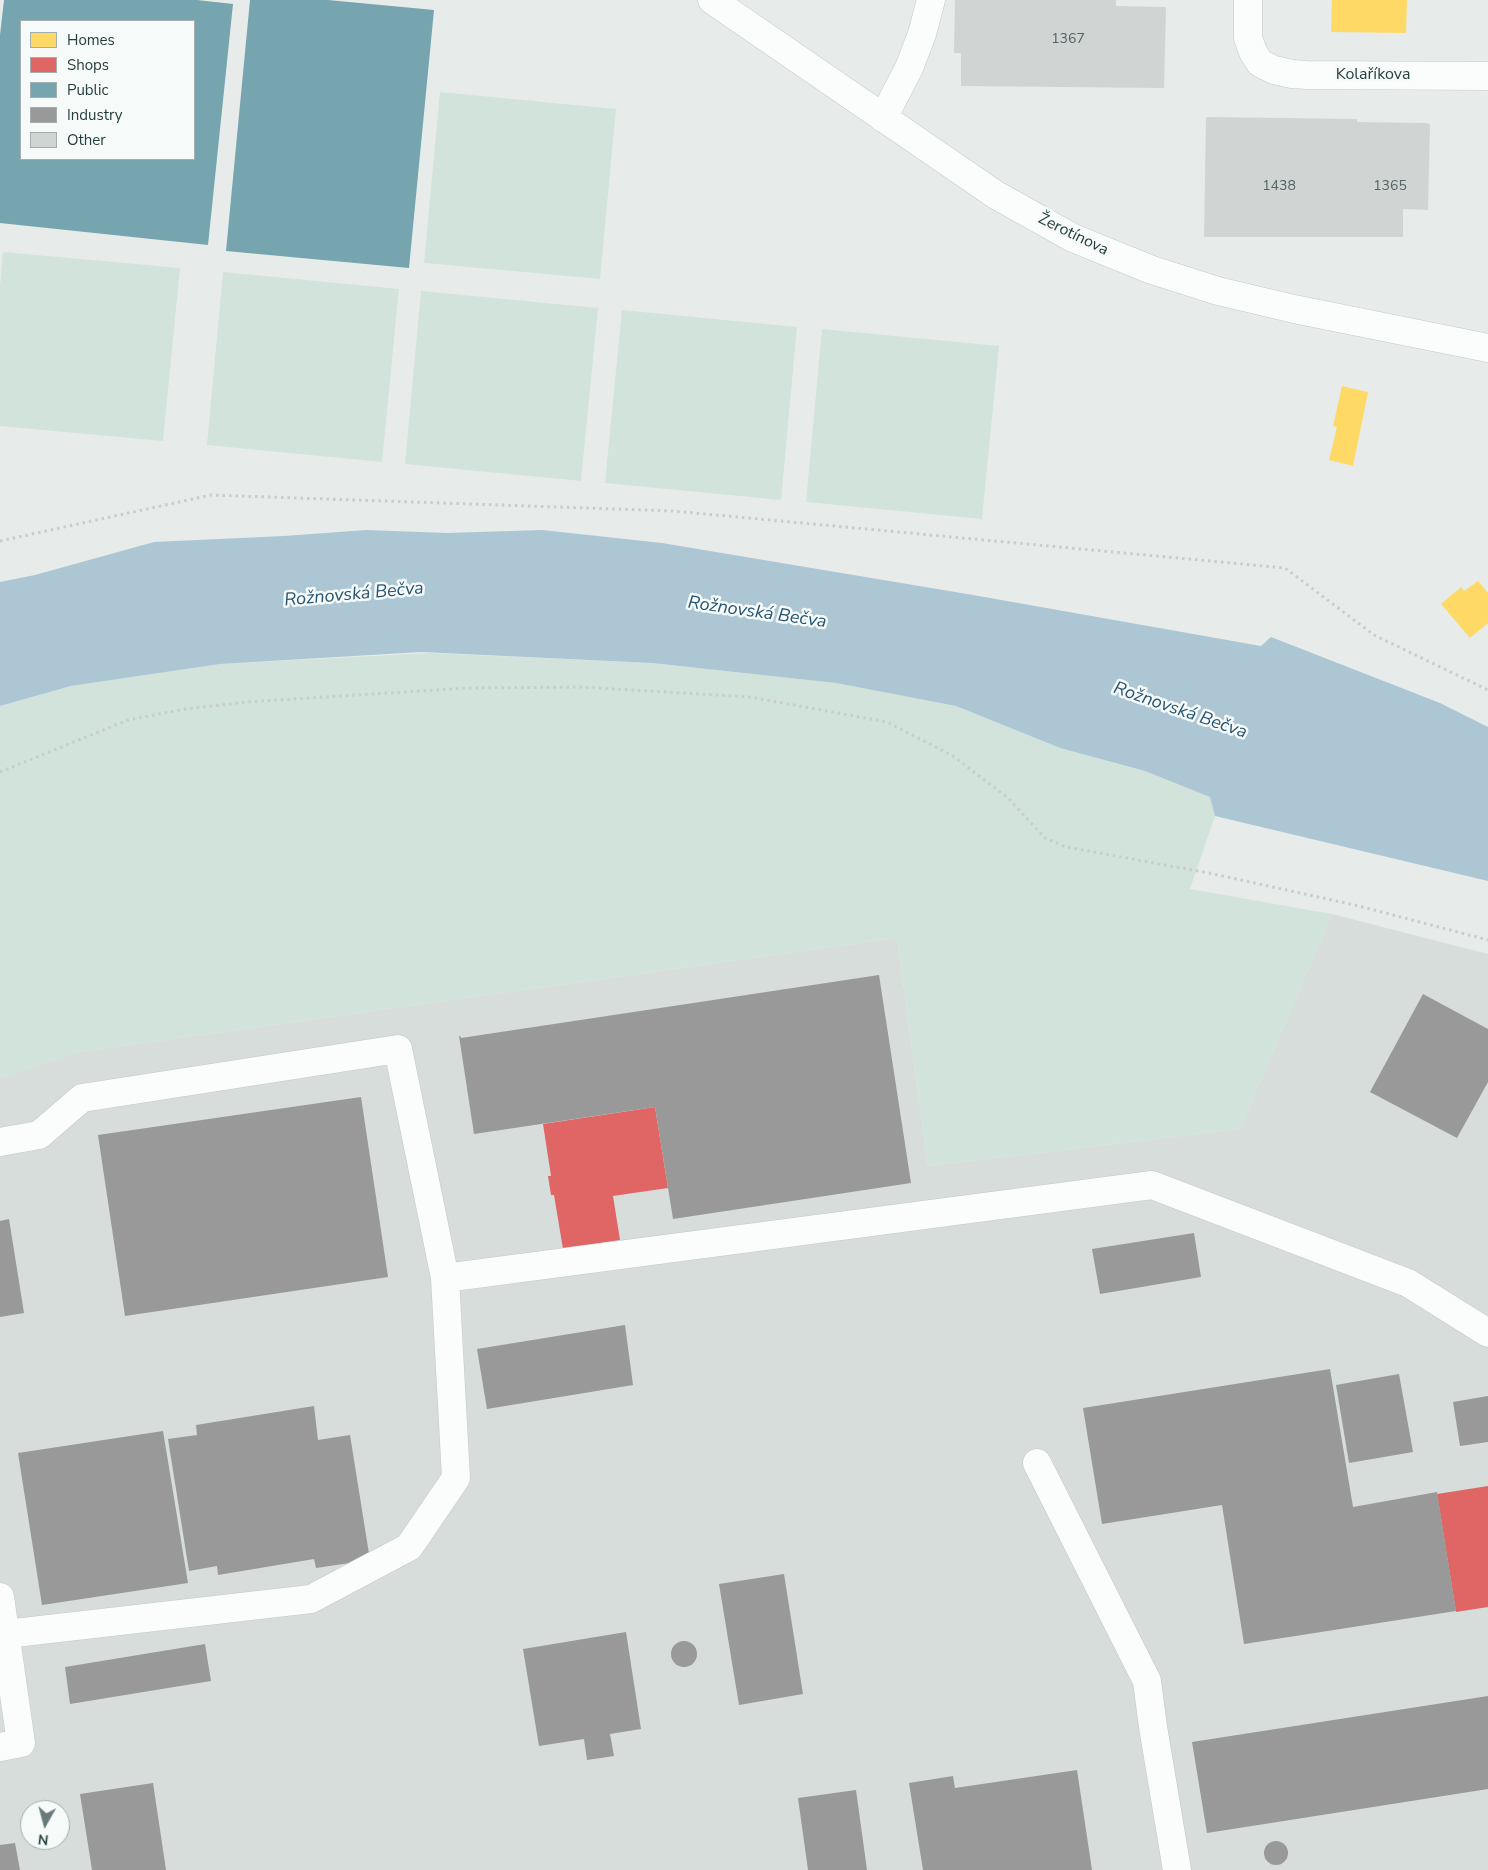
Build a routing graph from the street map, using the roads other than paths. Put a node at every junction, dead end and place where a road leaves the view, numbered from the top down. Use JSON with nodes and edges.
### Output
{"nodes":[{"id":1,"x":712,"y":0,"type":"edge"},
{"id":2,"x":930,"y":0,"type":"edge"},
{"id":3,"x":1248,"y":0,"type":"edge"},
{"id":4,"x":1488,"y":76,"type":"edge"},
{"id":5,"x":883,"y":118,"type":"junction"},
{"id":6,"x":1488,"y":348,"type":"edge"},
{"id":7,"x":0,"y":1142,"type":"edge"},
{"id":8,"x":445,"y":1278,"type":"junction"},
{"id":9,"x":1488,"y":1333,"type":"edge"},
{"id":10,"x":1037,"y":1463,"type":"dead end"},
{"id":11,"x":0,"y":1597,"type":"edge"},
{"id":12,"x":6,"y":1634,"type":"junction"},
{"id":13,"x":0,"y":1747,"type":"edge"},
{"id":14,"x":1177,"y":1870,"type":"edge"}],
"edges":[{"from":1,"to":5,"type":"street","name":"Žerotínova"},
{"from":2,"to":5,"type":"street"},
{"from":3,"to":4,"type":"street","name":"Kolaříkova"},
{"from":5,"to":6,"type":"street","name":"Žerotínova"},
{"from":7,"to":8,"type":"street"},
{"from":8,"to":9,"type":"street"},
{"from":8,"to":12,"type":"street"},
{"from":10,"to":14,"type":"street"},
{"from":11,"to":12,"type":"street"},
{"from":12,"to":13,"type":"street"}]}
